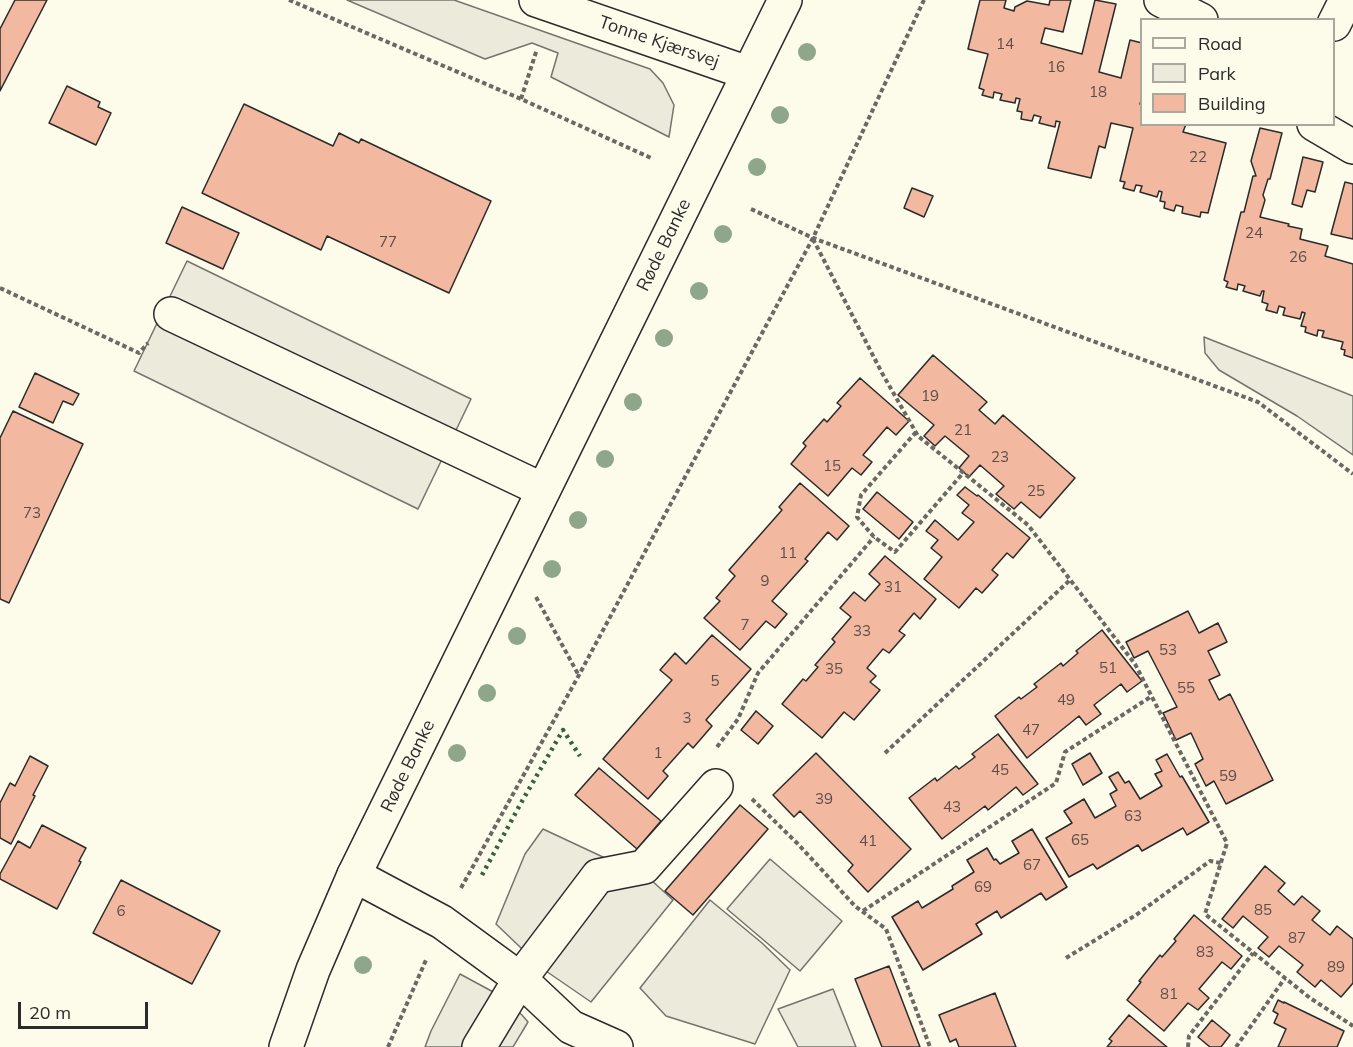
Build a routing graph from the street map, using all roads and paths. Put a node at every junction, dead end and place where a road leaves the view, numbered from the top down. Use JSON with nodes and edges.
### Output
{"nodes":[{"id":1,"x":289,"y":0,"type":"edge"},
{"id":2,"x":537,"y":0,"type":"edge"},
{"id":3,"x":785,"y":0,"type":"edge"},
{"id":4,"x":924,"y":0,"type":"edge"},
{"id":5,"x":1161,"y":0,"type":"edge"},
{"id":6,"x":1346,"y":0,"type":"edge"},
{"id":7,"x":1197,"y":18,"type":"edge"},
{"id":8,"x":1335,"y":22,"type":"edge"},
{"id":9,"x":537,"y":50,"type":"dead end"},
{"id":10,"x":748,"y":73,"type":"junction"},
{"id":11,"x":521,"y":99,"type":"junction"},
{"id":12,"x":1317,"y":126,"type":"edge"},
{"id":13,"x":1353,"y":147,"type":"edge"},
{"id":14,"x":651,"y":158,"type":"dead end"},
{"id":15,"x":751,"y":209,"type":"dead end"},
{"id":16,"x":813,"y":238,"type":"junction"},
{"id":17,"x":0,"y":288,"type":"edge"},
{"id":18,"x":171,"y":314,"type":"joint"},
{"id":19,"x":916,"y":432,"type":"junction"},
{"id":20,"x":963,"y":473,"type":"junction"},
{"id":21,"x":1353,"y":474,"type":"edge"},
{"id":22,"x":543,"y":490,"type":"junction"},
{"id":23,"x":874,"y":537,"type":"junction"},
{"id":24,"x":512,"y":554,"type":"junction"},
{"id":25,"x":1070,"y":580,"type":"junction"},
{"id":26,"x":579,"y":675,"type":"junction"},
{"id":27,"x":1152,"y":696,"type":"junction"},
{"id":28,"x":714,"y":750,"type":"dead end"},
{"id":29,"x":885,"y":753,"type":"dead end"},
{"id":30,"x":716,"y":786,"type":"dead end"},
{"id":31,"x":750,"y":798,"type":"dead end"},
{"id":32,"x":1221,"y":863,"type":"junction"},
{"id":33,"x":354,"y":876,"type":"junction"},
{"id":34,"x":862,"y":911,"type":"junction"},
{"id":35,"x":442,"y":922,"type":"junction"},
{"id":36,"x":1253,"y":953,"type":"junction"},
{"id":37,"x":1066,"y":958,"type":"dead end"},
{"id":38,"x":1285,"y":978,"type":"junction"},
{"id":39,"x":520,"y":979,"type":"junction"},
{"id":40,"x":1353,"y":1026,"type":"edge"},
{"id":41,"x":286,"y":1047,"type":"edge"},
{"id":42,"x":388,"y":1047,"type":"edge"},
{"id":43,"x":479,"y":1047,"type":"edge"},
{"id":44,"x":616,"y":1047,"type":"edge"},
{"id":45,"x":930,"y":1047,"type":"edge"},
{"id":46,"x":1188,"y":1047,"type":"edge"},
{"id":47,"x":1236,"y":1047,"type":"edge"}],
"edges":[{"from":1,"to":11,"type":"path"},
{"from":2,"to":10,"type":"street","name":"Tonne Kjærsvej"},
{"from":3,"to":10,"type":"street","name":"Røde Banke"},
{"from":4,"to":16,"type":"path"},
{"from":5,"to":7,"type":"street"},
{"from":6,"to":8,"type":"street"},
{"from":9,"to":11,"type":"path"},
{"from":10,"to":22,"type":"street","name":"Røde Banke"},
{"from":11,"to":14,"type":"path"},
{"from":12,"to":13,"type":"street"},
{"from":15,"to":16,"type":"path"},
{"from":16,"to":19,"type":"path"},
{"from":16,"to":21,"type":"path"},
{"from":16,"to":26,"type":"path"},
{"from":17,"to":18,"type":"path"},
{"from":18,"to":22,"type":"street"},
{"from":19,"to":20,"type":"path"},
{"from":19,"to":23,"type":"path"},
{"from":20,"to":23,"type":"path"},
{"from":20,"to":25,"type":"path"},
{"from":22,"to":24,"type":"street","name":"Røde Banke"},
{"from":23,"to":28,"type":"path"},
{"from":24,"to":26,"type":"path"},
{"from":24,"to":33,"type":"street","name":"Røde Banke"},
{"from":25,"to":27,"type":"path"},
{"from":25,"to":29,"type":"path"},
{"from":26,"to":35,"type":"path"},
{"from":27,"to":32,"type":"path"},
{"from":27,"to":34,"type":"path"},
{"from":30,"to":39,"type":"street"},
{"from":31,"to":34,"type":"path"},
{"from":32,"to":36,"type":"path"},
{"from":32,"to":37,"type":"path"},
{"from":33,"to":35,"type":"street"},
{"from":33,"to":41,"type":"street","name":"Røde Banke"},
{"from":34,"to":45,"type":"path"},
{"from":35,"to":39,"type":"street"},
{"from":35,"to":42,"type":"path"},
{"from":36,"to":38,"type":"path"},
{"from":36,"to":46,"type":"path"},
{"from":38,"to":40,"type":"path"},
{"from":38,"to":47,"type":"path"},
{"from":39,"to":43,"type":"street"},
{"from":39,"to":44,"type":"street"}]}
